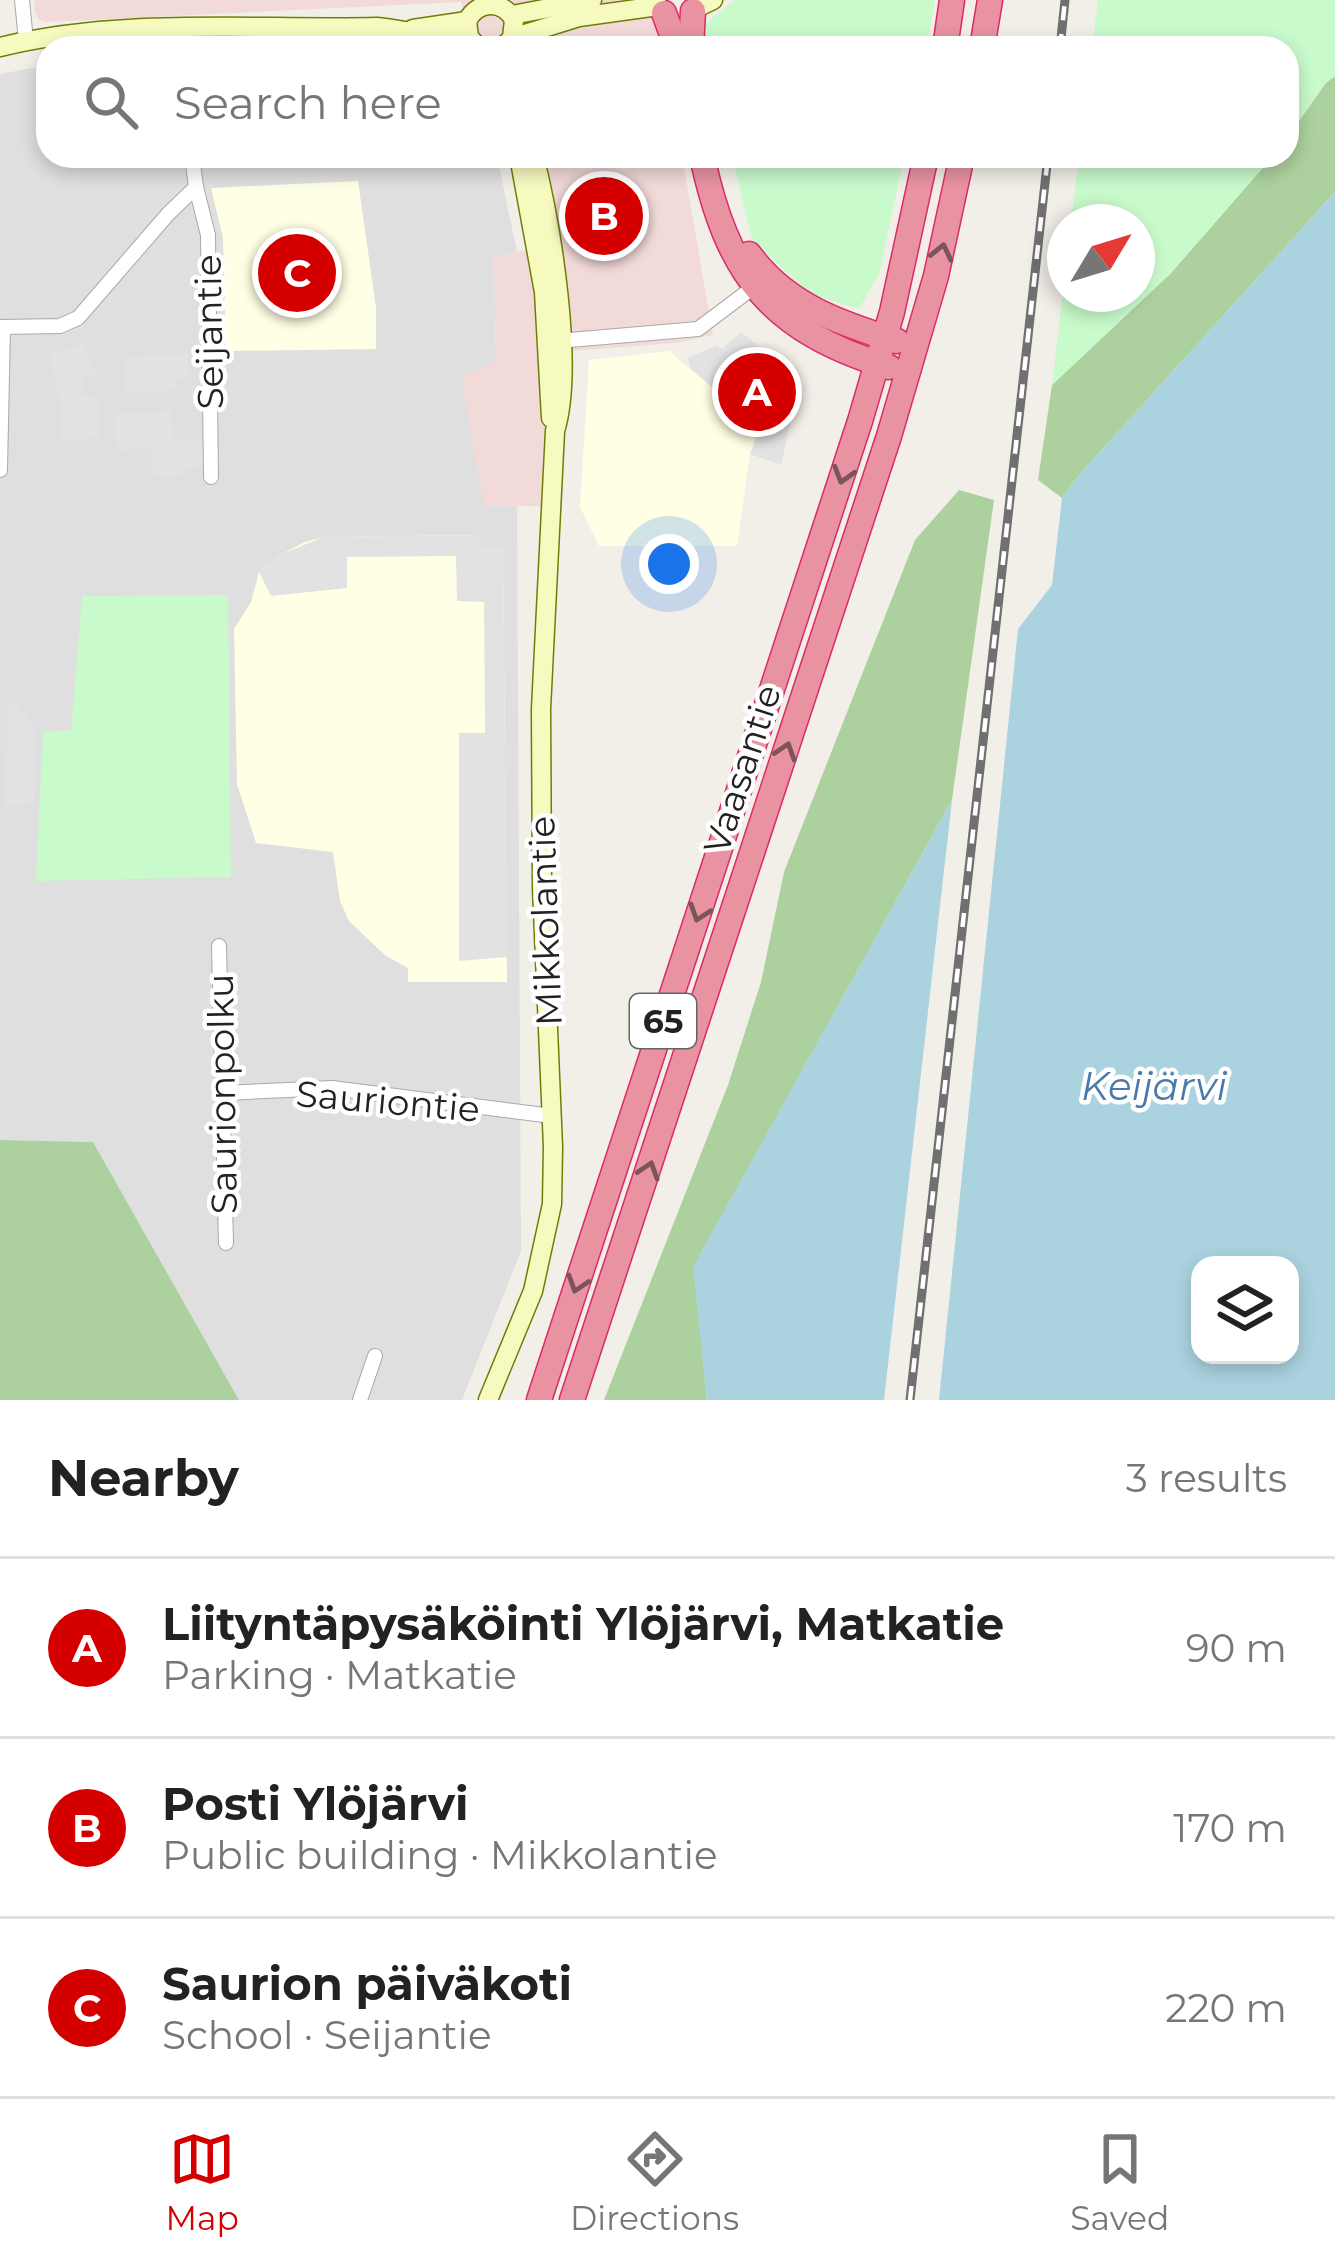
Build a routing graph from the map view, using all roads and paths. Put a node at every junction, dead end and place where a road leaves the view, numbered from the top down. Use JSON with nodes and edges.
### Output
{"nodes":[{"id":1,"x":22,"y":0,"type":"edge"},
{"id":2,"x":592,"y":0,"type":"edge"},
{"id":3,"x":952,"y":0,"type":"edge"},
{"id":4,"x":990,"y":0,"type":"edge"},
{"id":5,"x":701,"y":5,"type":"edge"},
{"id":6,"x":503,"y":6,"type":"edge"},
{"id":7,"x":659,"y":6,"type":"edge"},
{"id":8,"x":472,"y":24,"type":"edge"},
{"id":9,"x":66,"y":36,"type":"edge"},
{"id":10,"x":134,"y":36,"type":"edge"},
{"id":11,"x":255,"y":36,"type":"edge"},
{"id":12,"x":510,"y":36,"type":"edge"},
{"id":13,"x":529,"y":36,"type":"edge"},
{"id":14,"x":672,"y":36,"type":"edge"},
{"id":15,"x":694,"y":36,"type":"edge"},
{"id":16,"x":947,"y":36,"type":"edge"},
{"id":17,"x":984,"y":36,"type":"edge"},
{"id":18,"x":36,"y":40,"type":"edge"},
{"id":19,"x":26,"y":41,"type":"junction"},
{"id":20,"x":0,"y":47,"type":"edge"},
{"id":21,"x":194,"y":168,"type":"edge"},
{"id":22,"x":521,"y":168,"type":"edge"},
{"id":23,"x":536,"y":168,"type":"edge"},
{"id":24,"x":705,"y":168,"type":"edge"},
{"id":25,"x":719,"y":168,"type":"edge"},
{"id":26,"x":923,"y":168,"type":"edge"},
{"id":27,"x":959,"y":168,"type":"edge"},
{"id":28,"x":196,"y":188,"type":"junction"},
{"id":29,"x":760,"y":282,"type":"junction"},
{"id":30,"x":2,"y":327,"type":"edge"},
{"id":31,"x":885,"y":337,"type":"junction"},
{"id":32,"x":553,"y":341,"type":"junction"},
{"id":33,"x":916,"y":347,"type":"junction"},
{"id":34,"x":877,"y":364,"type":"junction"},
{"id":35,"x":908,"y":373,"type":"junction"},
{"id":36,"x":0,"y":470,"type":"edge"},
{"id":37,"x":211,"y":477,"type":"dead end"},
{"id":38,"x":219,"y":946,"type":"dead end"},
{"id":39,"x":224,"y":1093,"type":"junction"},
{"id":40,"x":552,"y":1116,"type":"junction"},
{"id":41,"x":226,"y":1243,"type":"dead end"},
{"id":42,"x":375,"y":1356,"type":"dead end"},
{"id":43,"x":360,"y":1400,"type":"edge"},
{"id":44,"x":488,"y":1400,"type":"edge"},
{"id":45,"x":539,"y":1400,"type":"edge"},
{"id":46,"x":572,"y":1400,"type":"edge"}],
"edges":[{"from":1,"to":19,"type":"street"},
{"from":2,"to":6,"type":"main road"},
{"from":3,"to":16,"type":"highway"},
{"from":4,"to":17,"type":"highway"},
{"from":5,"to":7,"type":"main road"},
{"from":5,"to":15,"type":"highway"},
{"from":6,"to":8,"type":"main road"},
{"from":6,"to":12,"type":"main road"},
{"from":7,"to":13,"type":"main road"},
{"from":7,"to":14,"type":"highway"},
{"from":8,"to":11,"type":"main road"},
{"from":9,"to":10,"type":"main road"},
{"from":18,"to":19,"type":"main road"},
{"from":19,"to":20,"type":"main road"},
{"from":21,"to":28,"type":"street","name":"Seijantie"},
{"from":22,"to":32,"type":"main road","name":"Mikkolantie"},
{"from":23,"to":32,"type":"main road","name":"Mikkolantie"},
{"from":24,"to":29,"type":"highway"},
{"from":25,"to":29,"type":"highway"},
{"from":26,"to":31,"type":"highway","name":"Vaasantie","number":"65"},
{"from":33,"to":27,"type":"highway","name":"Vaasantie","number":"65","one_way":true},
{"from":28,"to":30,"type":"street"},
{"from":28,"to":37,"type":"street","name":"Seijantie"},
{"from":29,"to":31,"type":"highway"},
{"from":29,"to":32,"type":"street"},
{"from":29,"to":34,"type":"highway"},
{"from":30,"to":36,"type":"street"},
{"from":31,"to":33,"type":"highway"},
{"from":31,"to":34,"type":"highway","name":"Vaasantie","number":"65"},
{"from":32,"to":40,"type":"main road","name":"Mikkolantie"},
{"from":33,"to":35,"type":"highway","name":"Vaasantie","number":"65"},
{"from":34,"to":35,"type":"highway"},
{"from":34,"to":45,"type":"highway","name":"Vaasantie","number":"65","one_way":true},
{"from":46,"to":35,"type":"highway","name":"Vaasantie","number":"65","one_way":true},
{"from":38,"to":39,"type":"street","name":"Saurionpolku"},
{"from":39,"to":40,"type":"street","name":"Sauriontie"},
{"from":39,"to":41,"type":"street","name":"Saurionpolku"},
{"from":40,"to":44,"type":"main road","name":"Mikkolantie"},
{"from":42,"to":43,"type":"street"}]}
